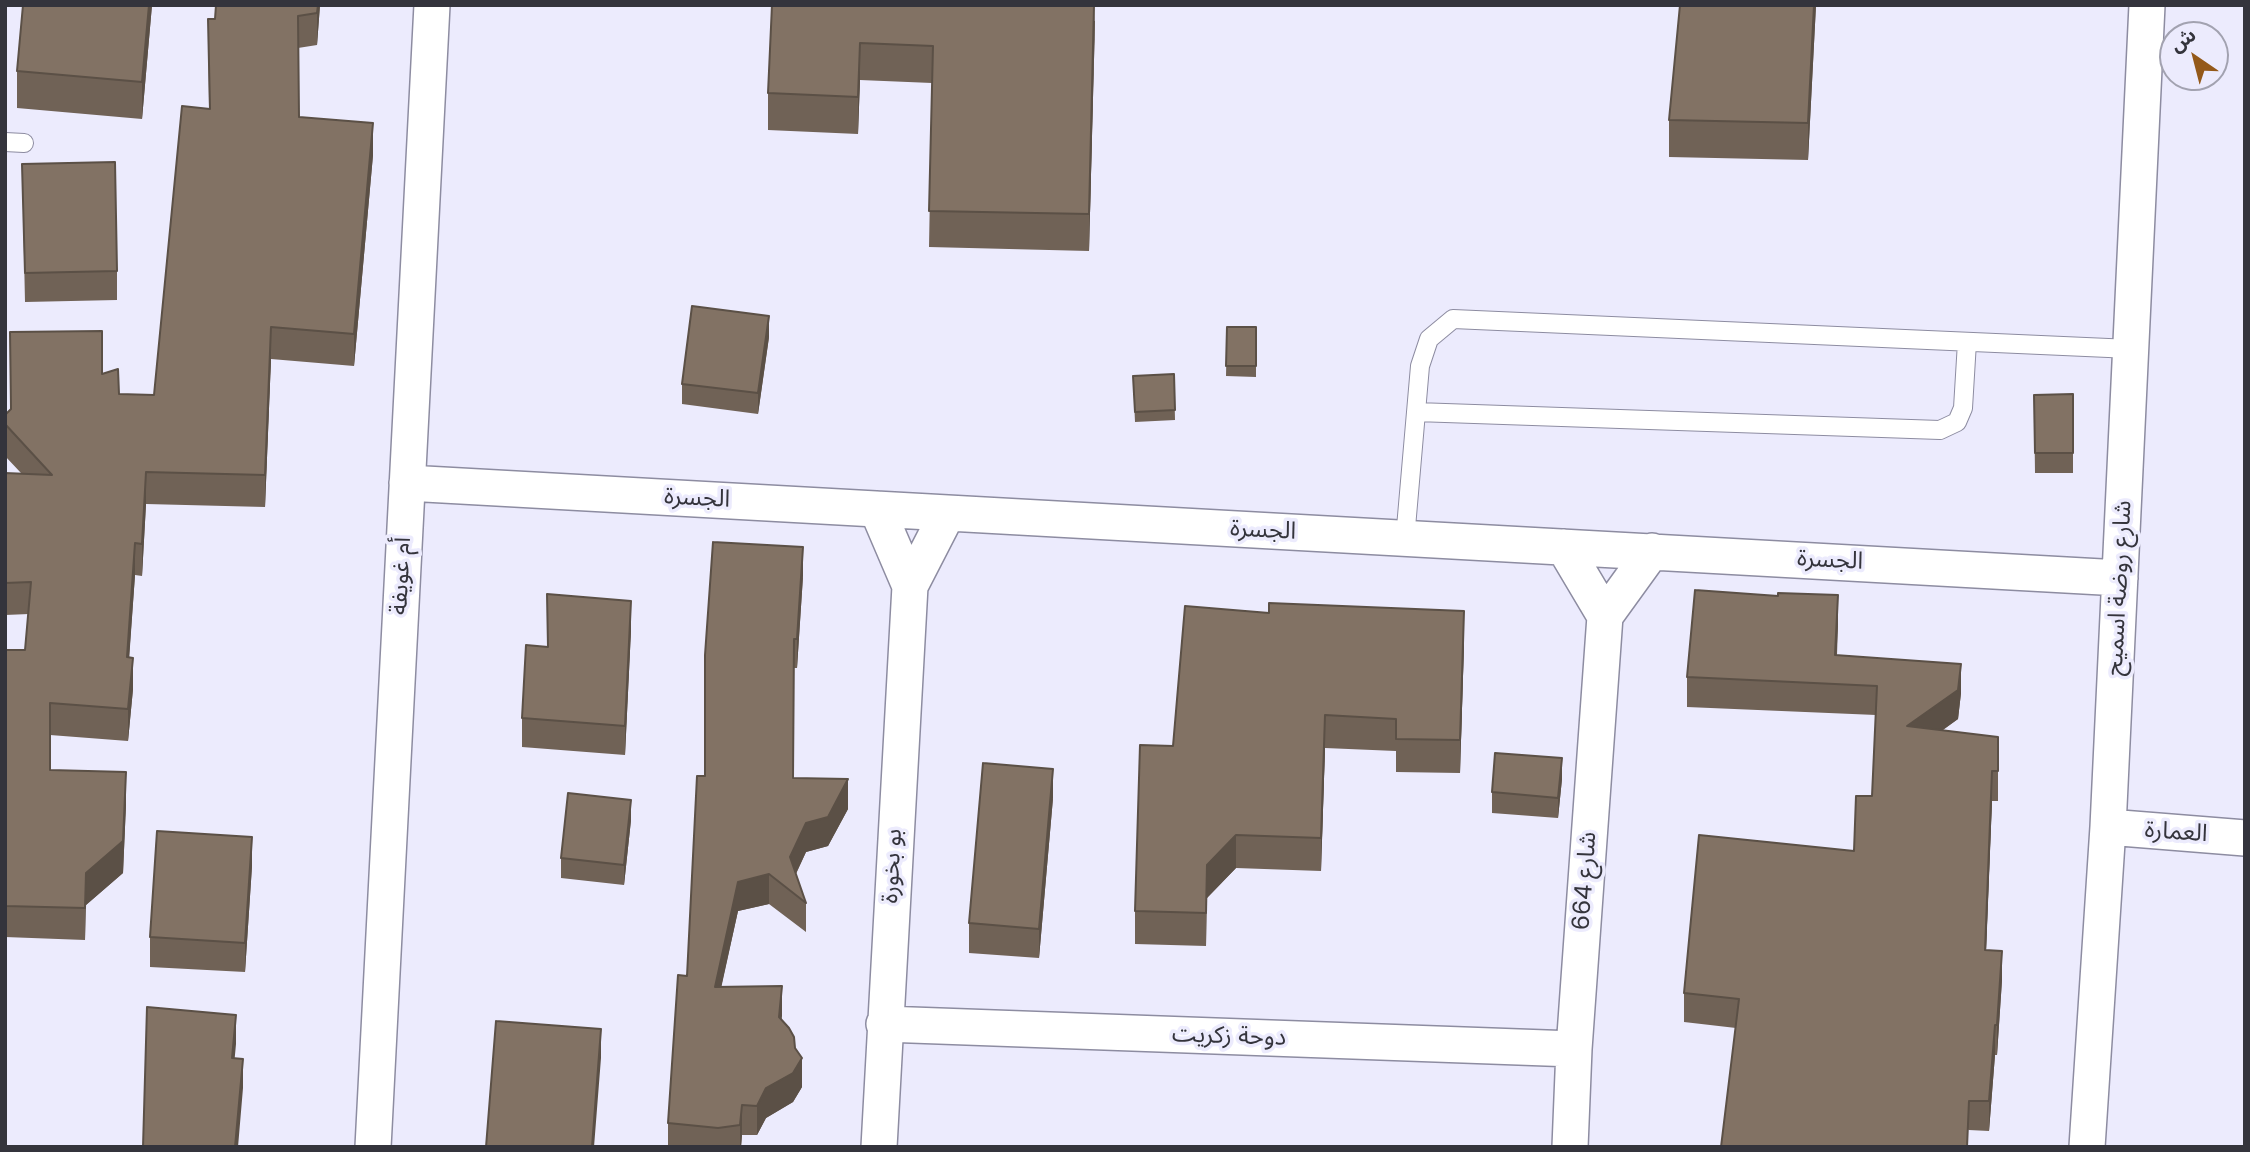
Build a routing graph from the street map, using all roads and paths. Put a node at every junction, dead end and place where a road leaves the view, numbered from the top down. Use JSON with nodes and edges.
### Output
{"nodes":[{"id":1,"x":432,"y":5,"type":"edge"},
{"id":2,"x":2149,"y":13,"type":"edge"},
{"id":3,"x":5,"y":142,"type":"edge"},
{"id":4,"x":24,"y":143,"type":"dead end"},
{"id":5,"x":1967,"y":342,"type":"junction"},
{"id":6,"x":2131,"y":349,"type":"junction"},
{"id":7,"x":1416,"y":412,"type":"junction"},
{"id":8,"x":407,"y":483,"type":"junction"},
{"id":9,"x":877,"y":509,"type":"junction"},
{"id":10,"x":947,"y":514,"type":"junction"},
{"id":11,"x":1405,"y":539,"type":"junction"},
{"id":12,"x":1564,"y":547,"type":"junction"},
{"id":13,"x":1651,"y":551,"type":"junction"},
{"id":14,"x":2120,"y":578,"type":"junction"},
{"id":15,"x":910,"y":586,"type":"junction"},
{"id":16,"x":1605,"y":616,"type":"junction"},
{"id":17,"x":2108,"y":827,"type":"junction"},
{"id":18,"x":2245,"y":838,"type":"edge"},
{"id":19,"x":884,"y":1024,"type":"junction"},
{"id":20,"x":1574,"y":1049,"type":"junction"},
{"id":21,"x":373,"y":1147,"type":"edge"},
{"id":22,"x":879,"y":1147,"type":"edge"},
{"id":23,"x":1570,"y":1147,"type":"edge"},
{"id":24,"x":2087,"y":1147,"type":"edge"}],
"edges":[{"from":1,"to":8,"type":"street","name":"أم غويفة"},
{"from":2,"to":6,"type":"street","name":"شارع روضة اسميح"},
{"from":3,"to":4,"type":"lane"},
{"from":5,"to":6,"type":"lane"},
{"from":5,"to":7,"type":"lane"},
{"from":5,"to":7,"type":"lane"},
{"from":6,"to":14,"type":"street","name":"شارع روضة اسميح"},
{"from":7,"to":11,"type":"lane"},
{"from":8,"to":9,"type":"street","name":"الجسرة"},
{"from":8,"to":21,"type":"street","name":"أم غويفة"},
{"from":9,"to":10,"type":"street","name":"الجسرة"},
{"from":9,"to":15,"type":"street","name":"بو بخورة"},
{"from":10,"to":11,"type":"street","name":"الجسرة"},
{"from":10,"to":15,"type":"street","name":"بو بخورة"},
{"from":11,"to":12,"type":"street","name":"الجسرة"},
{"from":12,"to":13,"type":"street","name":"الجسرة"},
{"from":12,"to":16,"type":"street"},
{"from":13,"to":14,"type":"street","name":"الجسرة"},
{"from":13,"to":16,"type":"street"},
{"from":14,"to":17,"type":"street","name":"شارع روضة اسميح"},
{"from":15,"to":19,"type":"street","name":"بو بخورة"},
{"from":16,"to":20,"type":"street","name":"شارع 664"},
{"from":17,"to":18,"type":"street","name":"العمارة"},
{"from":17,"to":24,"type":"street","name":"شارع روضة اسميح"},
{"from":19,"to":20,"type":"street","name":"دوحة زكريت"},
{"from":19,"to":22,"type":"street","name":"بو بخورة"},
{"from":20,"to":23,"type":"street","name":"شارع 664"}]}
